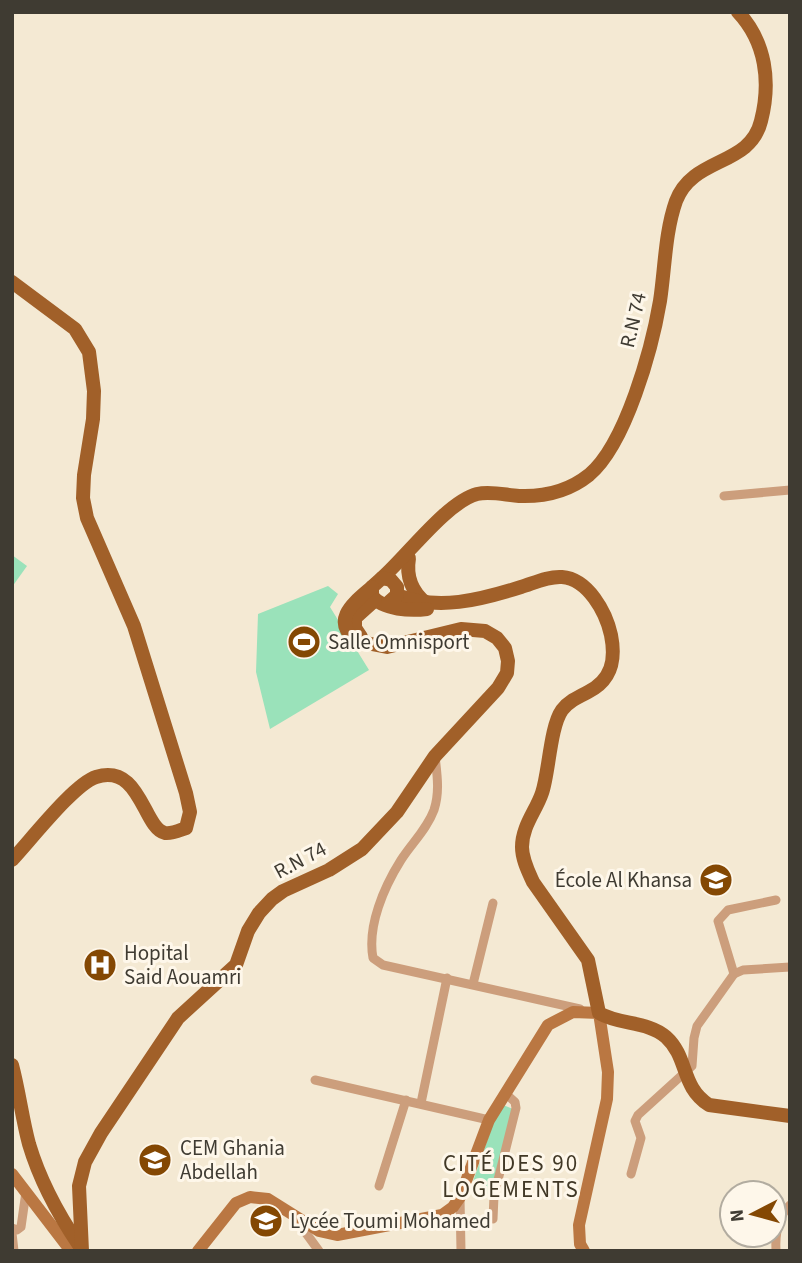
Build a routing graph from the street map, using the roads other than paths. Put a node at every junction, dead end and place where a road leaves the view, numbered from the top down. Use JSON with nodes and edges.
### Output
{"nodes":[{"id":1,"x":738,"y":12,"type":"edge"},
{"id":2,"x":12,"y":282,"type":"edge"},
{"id":3,"x":790,"y":490,"type":"edge"},
{"id":4,"x":724,"y":496,"type":"dead end"},
{"id":5,"x":412,"y":552,"type":"junction"},
{"id":6,"x":385,"y":592,"type":"junction"},
{"id":7,"x":433,"y":604,"type":"junction"},
{"id":8,"x":435,"y":756,"type":"junction"},
{"id":9,"x":12,"y":860,"type":"edge"},
{"id":10,"x":776,"y":900,"type":"dead end"},
{"id":11,"x":493,"y":903,"type":"dead end"},
{"id":12,"x":790,"y":967,"type":"edge"},
{"id":13,"x":734,"y":974,"type":"junction"},
{"id":14,"x":447,"y":978,"type":"junction"},
{"id":15,"x":473,"y":984,"type":"junction"},
{"id":16,"x":598,"y":1013,"type":"junction"},
{"id":17,"x":12,"y":1065,"type":"edge"},
{"id":18,"x":686,"y":1073,"type":"junction"},
{"id":19,"x":314,"y":1080,"type":"dead end"},
{"id":20,"x":15,"y":1083,"type":"edge"},
{"id":21,"x":505,"y":1093,"type":"junction"},
{"id":22,"x":406,"y":1100,"type":"junction"},
{"id":23,"x":421,"y":1102,"type":"junction"},
{"id":24,"x":790,"y":1116,"type":"edge"},
{"id":25,"x":489,"y":1120,"type":"junction"},
{"id":26,"x":12,"y":1174,"type":"edge"},
{"id":27,"x":631,"y":1174,"type":"dead end"},
{"id":28,"x":379,"y":1186,"type":"dead end"},
{"id":29,"x":26,"y":1192,"type":"junction"},
{"id":30,"x":460,"y":1197,"type":"junction"},
{"id":31,"x":293,"y":1215,"type":"junction"},
{"id":32,"x":493,"y":1219,"type":"dead end"},
{"id":33,"x":12,"y":1231,"type":"edge"},
{"id":34,"x":81,"y":1250,"type":"edge"},
{"id":35,"x":14,"y":1251,"type":"edge"},
{"id":36,"x":198,"y":1251,"type":"edge"},
{"id":37,"x":319,"y":1251,"type":"edge"},
{"id":38,"x":461,"y":1251,"type":"edge"},
{"id":39,"x":584,"y":1251,"type":"edge"}],
"edges":[{"from":1,"to":5,"type":"main road","name":"R.N 74"},
{"from":2,"to":9,"type":"main road"},
{"from":3,"to":4,"type":"street"},
{"from":5,"to":6,"type":"main road","name":"R.N 74"},
{"from":5,"to":7,"type":"main road"},
{"from":6,"to":7,"type":"main road"},
{"from":6,"to":8,"type":"main road","name":"R.N 74"},
{"from":7,"to":16,"type":"main road"},
{"from":8,"to":14,"type":"street"},
{"from":8,"to":34,"type":"main road","name":"R.N 74"},
{"from":10,"to":13,"type":"street"},
{"from":11,"to":15,"type":"street"},
{"from":12,"to":13,"type":"street"},
{"from":13,"to":18,"type":"street"},
{"from":14,"to":15,"type":"street"},
{"from":14,"to":23,"type":"street"},
{"from":15,"to":16,"type":"street"},
{"from":16,"to":18,"type":"main road"},
{"from":16,"to":21,"type":"street"},
{"from":16,"to":39,"type":"street"},
{"from":17,"to":20,"type":"main road"},
{"from":18,"to":24,"type":"main road"},
{"from":18,"to":27,"type":"street"},
{"from":19,"to":22,"type":"street"},
{"from":20,"to":34,"type":"main road"},
{"from":21,"to":25,"type":"street"},
{"from":21,"to":32,"type":"street"},
{"from":22,"to":23,"type":"street"},
{"from":22,"to":28,"type":"street"},
{"from":23,"to":25,"type":"street"},
{"from":25,"to":30,"type":"street"},
{"from":26,"to":29,"type":"street"},
{"from":29,"to":33,"type":"street"},
{"from":29,"to":34,"type":"street"},
{"from":30,"to":31,"type":"street"},
{"from":30,"to":38,"type":"street"},
{"from":31,"to":36,"type":"street"},
{"from":31,"to":37,"type":"street"},
{"from":33,"to":35,"type":"street"}]}
